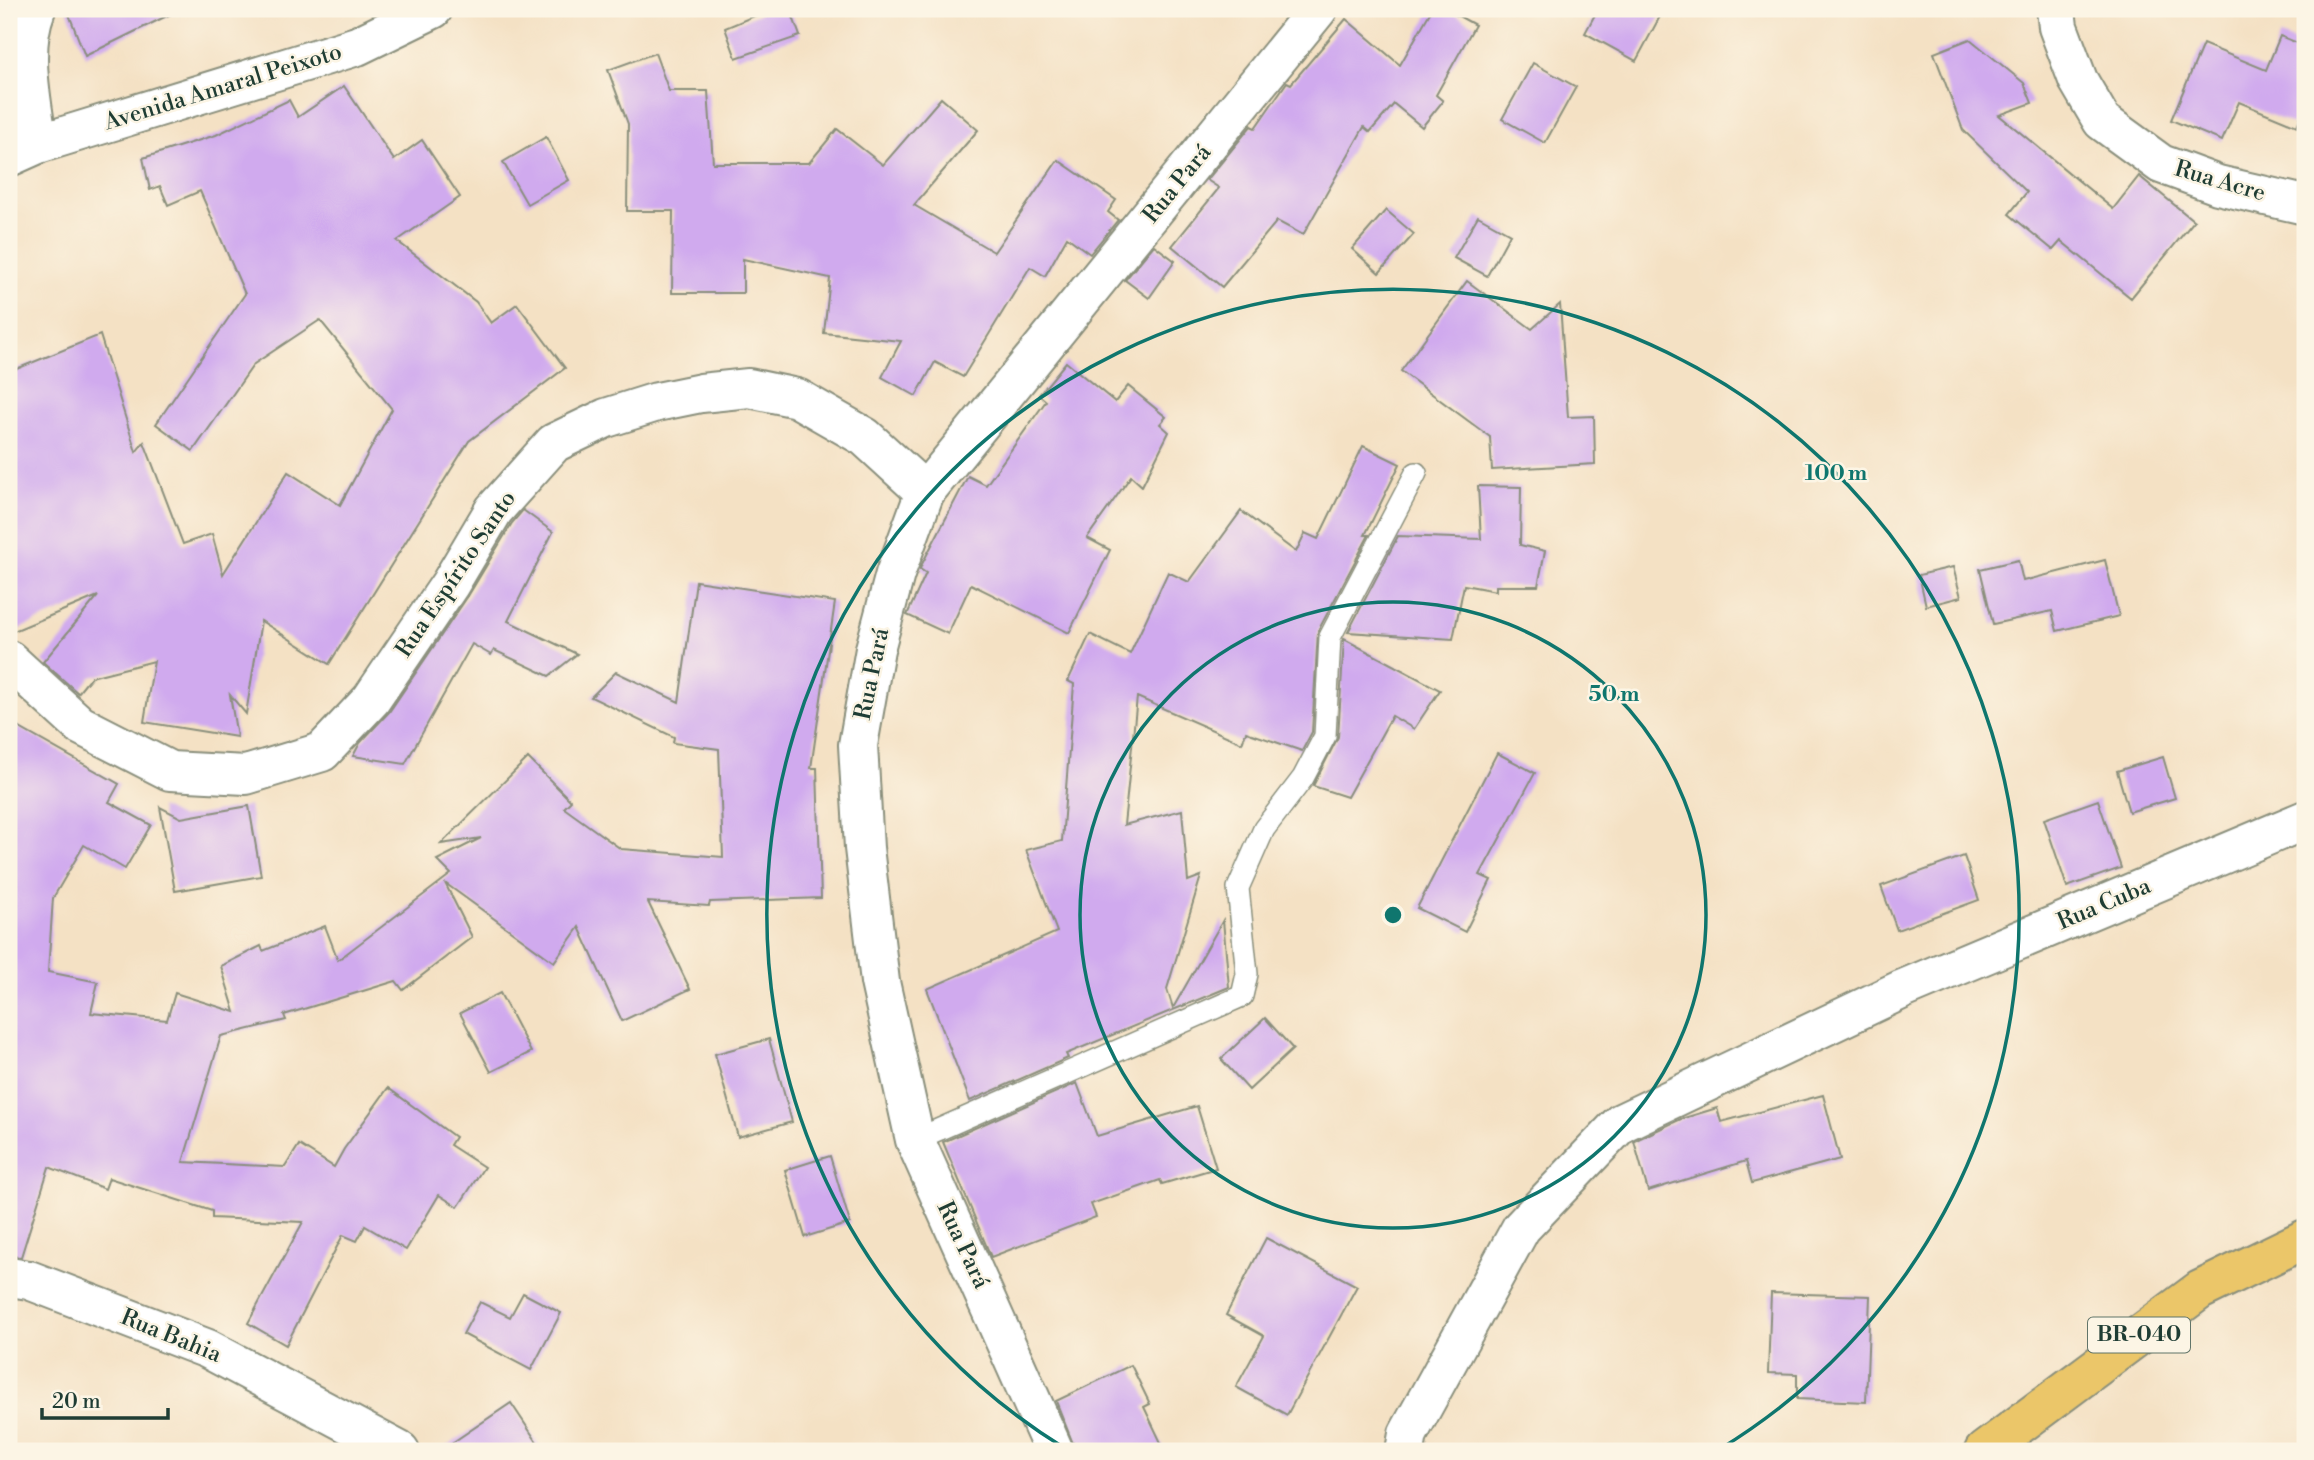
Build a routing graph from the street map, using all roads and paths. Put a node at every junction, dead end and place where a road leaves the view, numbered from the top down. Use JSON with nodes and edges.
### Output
{"nodes":[{"id":1,"x":36,"y":9,"type":"edge"},
{"id":2,"x":433,"y":9,"type":"edge"},
{"id":3,"x":1318,"y":9,"type":"edge"},
{"id":4,"x":2056,"y":9,"type":"edge"},
{"id":5,"x":24,"y":150,"type":"edge"},
{"id":6,"x":2305,"y":205,"type":"edge"},
{"id":7,"x":1416,"y":473,"type":"dead end"},
{"id":8,"x":925,"y":492,"type":"junction"},
{"id":9,"x":9,"y":660,"type":"edge"},
{"id":10,"x":2305,"y":820,"type":"edge"},
{"id":11,"x":915,"y":1140,"type":"junction"},
{"id":12,"x":2305,"y":1239,"type":"edge"},
{"id":13,"x":9,"y":1277,"type":"edge"},
{"id":14,"x":400,"y":1451,"type":"edge"},
{"id":15,"x":1054,"y":1451,"type":"edge"},
{"id":16,"x":1405,"y":1451,"type":"edge"},
{"id":17,"x":1984,"y":1451,"type":"edge"}],
"edges":[{"from":1,"to":5,"type":"street"},
{"from":2,"to":5,"type":"street","name":"Avenida Amaral Peixoto"},
{"from":3,"to":8,"type":"street","name":"Rua Pará"},
{"from":4,"to":6,"type":"street","name":"Rua Acre"},
{"from":7,"to":11,"type":"lane"},
{"from":8,"to":9,"type":"street","name":"Rua Espírito Santo"},
{"from":8,"to":11,"type":"street","name":"Rua Pará"},
{"from":10,"to":16,"type":"street","name":"Rua Cuba"},
{"from":11,"to":15,"type":"street","name":"Rua Pará"},
{"from":12,"to":17,"type":"highway","number":"BR-040"},
{"from":13,"to":14,"type":"street","name":"Rua Bahia"}]}
